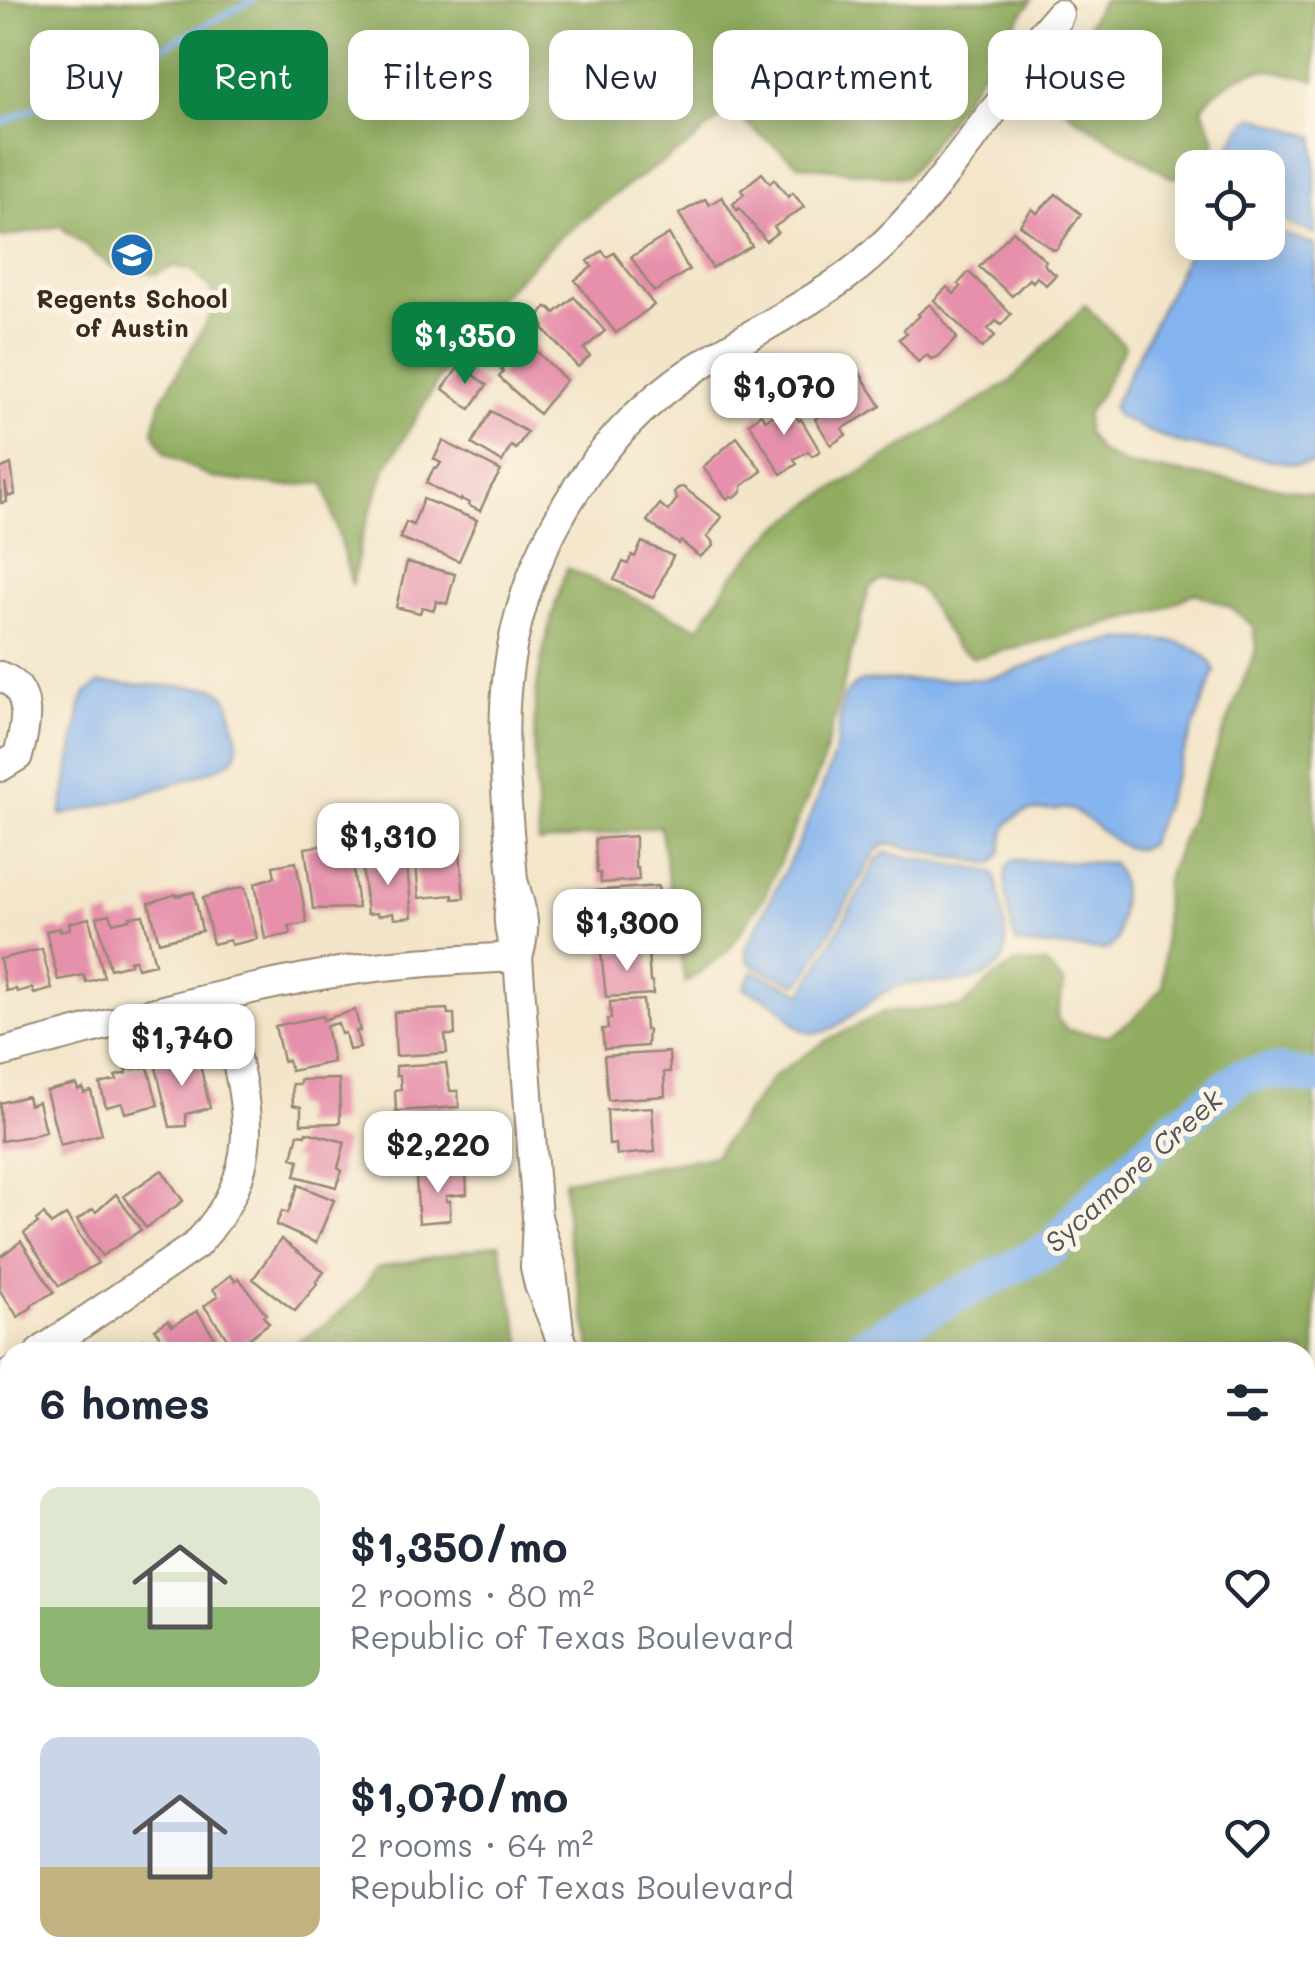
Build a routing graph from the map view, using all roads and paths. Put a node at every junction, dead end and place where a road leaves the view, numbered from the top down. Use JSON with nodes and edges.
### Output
{"nodes":[{"id":1,"x":1062,"y":7,"type":"edge"},
{"id":2,"x":0,"y":676,"type":"edge"},
{"id":3,"x":0,"y":767,"type":"edge"},
{"id":4,"x":518,"y":957,"type":"junction"},
{"id":5,"x":221,"y":997,"type":"junction"},
{"id":6,"x":0,"y":1053,"type":"edge"},
{"id":7,"x":563,"y":1341,"type":"edge"},
{"id":8,"x":55,"y":1342,"type":"edge"}],
"edges":[{"from":1,"to":4,"type":"street"},
{"from":2,"to":3,"type":"street"},
{"from":4,"to":5,"type":"street"},
{"from":4,"to":7,"type":"street"},
{"from":5,"to":6,"type":"street"},
{"from":5,"to":8,"type":"street"}]}
